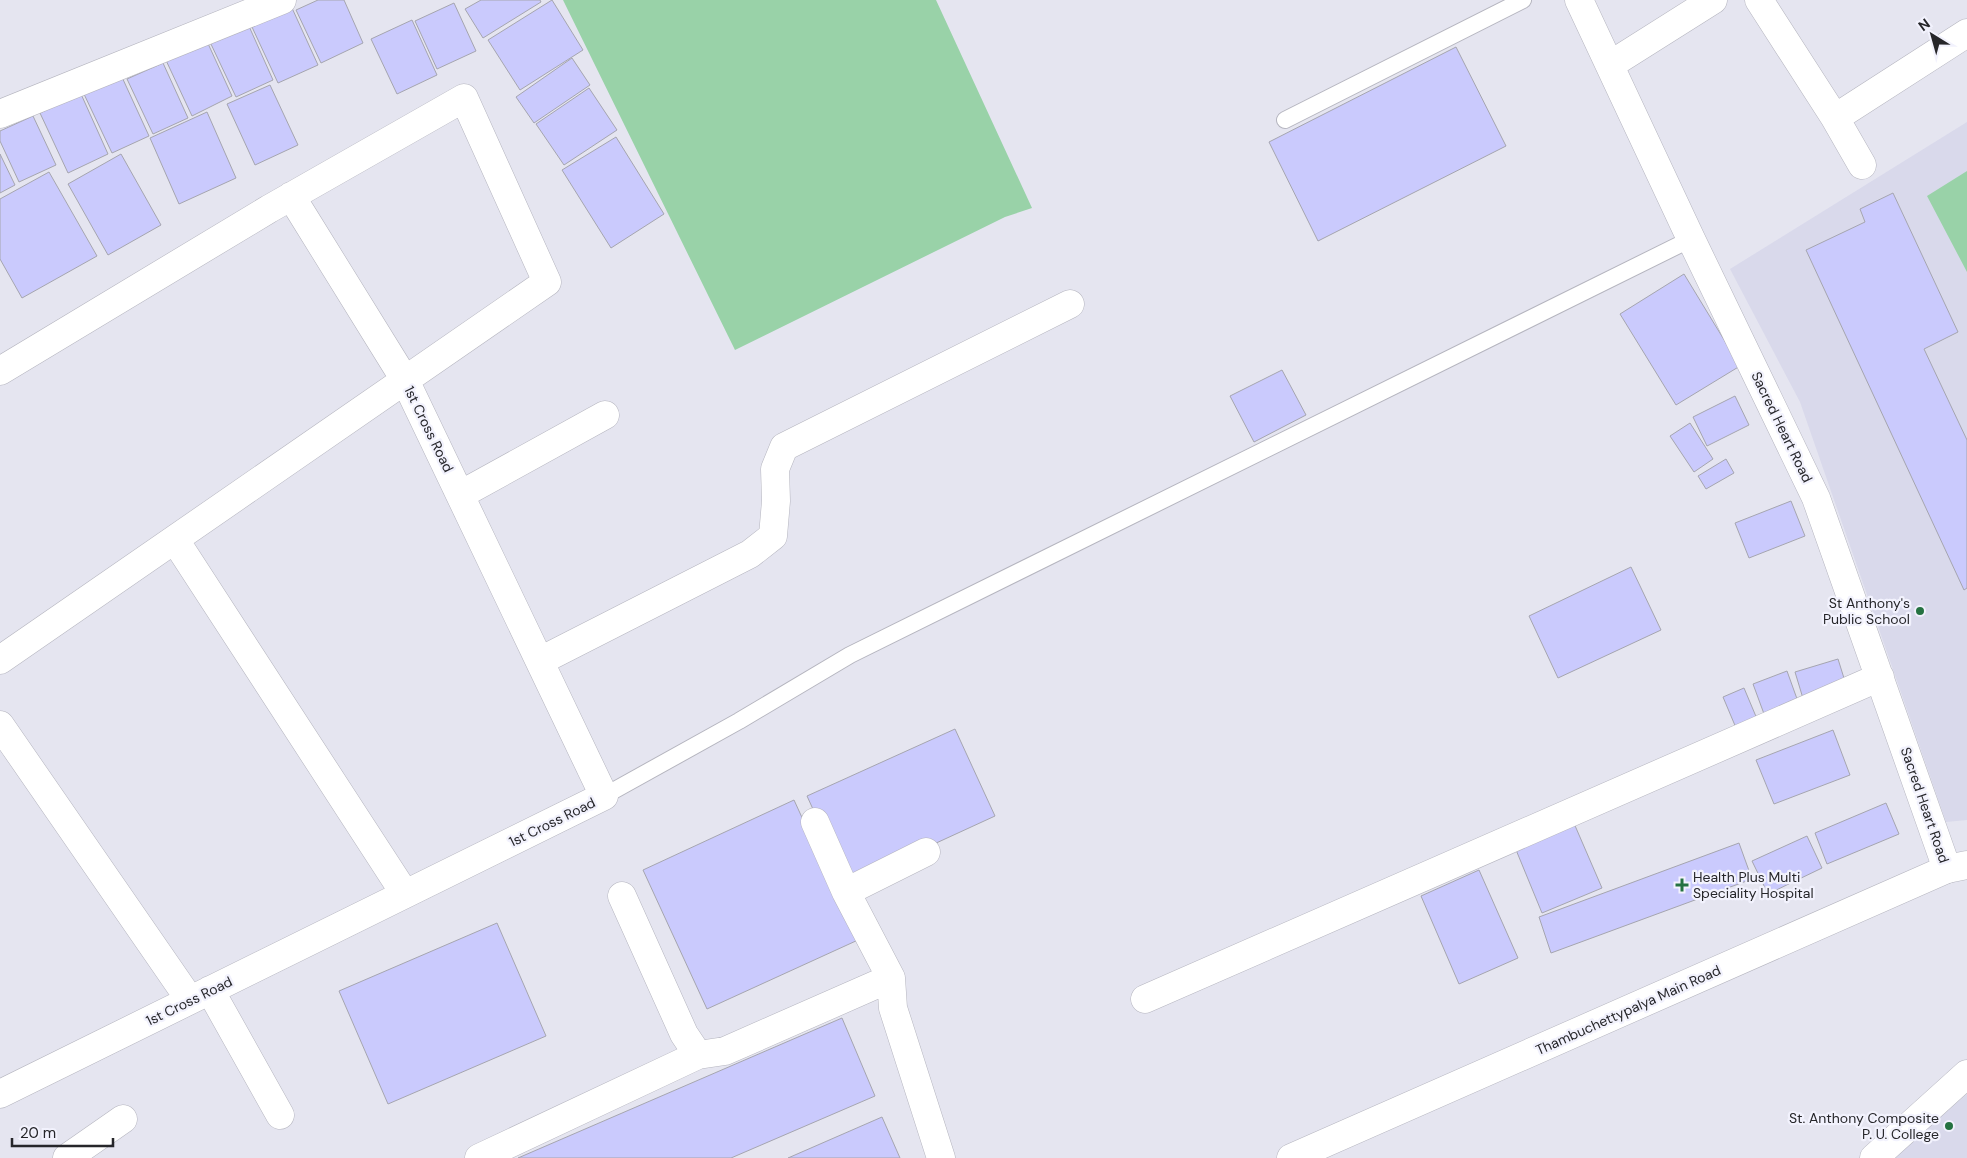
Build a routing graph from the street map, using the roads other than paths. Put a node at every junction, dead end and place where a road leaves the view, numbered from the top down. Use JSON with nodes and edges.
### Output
{"nodes":[{"id":1,"x":282,"y":0,"type":"edge"},
{"id":2,"x":1523,"y":0,"type":"edge"},
{"id":3,"x":1579,"y":0,"type":"edge"},
{"id":4,"x":1713,"y":0,"type":"edge"},
{"id":5,"x":1759,"y":0,"type":"edge"},
{"id":6,"x":1967,"y":33,"type":"edge"},
{"id":7,"x":1610,"y":65,"type":"junction"},
{"id":8,"x":0,"y":114,"type":"edge"},
{"id":9,"x":1835,"y":118,"type":"junction"},
{"id":10,"x":1285,"y":120,"type":"dead end"},
{"id":11,"x":1862,"y":165,"type":"dead end"},
{"id":12,"x":292,"y":196,"type":"junction"},
{"id":13,"x":1691,"y":239,"type":"junction"},
{"id":14,"x":1070,"y":304,"type":"dead end"},
{"id":15,"x":0,"y":371,"type":"edge"},
{"id":16,"x":405,"y":380,"type":"junction"},
{"id":17,"x":605,"y":415,"type":"dead end"},
{"id":18,"x":460,"y":495,"type":"junction"},
{"id":19,"x":175,"y":540,"type":"junction"},
{"id":20,"x":0,"y":660,"type":"edge"},
{"id":21,"x":540,"y":661,"type":"junction"},
{"id":22,"x":1880,"y":677,"type":"junction"},
{"id":23,"x":0,"y":725,"type":"edge"},
{"id":24,"x":604,"y":796,"type":"junction"},
{"id":25,"x":815,"y":822,"type":"dead end"},
{"id":26,"x":926,"y":852,"type":"dead end"},
{"id":27,"x":1957,"y":867,"type":"edge"},
{"id":28,"x":846,"y":892,"type":"junction"},
{"id":29,"x":405,"y":894,"type":"junction"},
{"id":30,"x":622,"y":896,"type":"dead end"},
{"id":31,"x":891,"y":978,"type":"junction"},
{"id":32,"x":200,"y":995,"type":"junction"},
{"id":33,"x":1145,"y":999,"type":"dead end"},
{"id":34,"x":698,"y":1055,"type":"junction"},
{"id":35,"x":1967,"y":1074,"type":"edge"},
{"id":36,"x":0,"y":1094,"type":"edge"},
{"id":37,"x":280,"y":1116,"type":"dead end"},
{"id":38,"x":123,"y":1119,"type":"dead end"},
{"id":39,"x":67,"y":1158,"type":"edge"},
{"id":40,"x":480,"y":1158,"type":"edge"},
{"id":41,"x":941,"y":1158,"type":"edge"},
{"id":42,"x":1291,"y":1158,"type":"edge"},
{"id":43,"x":1874,"y":1158,"type":"edge"}],
"edges":[{"from":1,"to":8,"type":"street"},
{"from":2,"to":10,"type":"lane"},
{"from":3,"to":7,"type":"street","name":"Sacred Heart Road"},
{"from":4,"to":7,"type":"street"},
{"from":5,"to":9,"type":"street"},
{"from":6,"to":9,"type":"street"},
{"from":7,"to":13,"type":"street","name":"Sacred Heart Road"},
{"from":9,"to":11,"type":"street"},
{"from":12,"to":15,"type":"street"},
{"from":12,"to":16,"type":"street","name":"1st Cross Road"},
{"from":12,"to":16,"type":"street"},
{"from":13,"to":22,"type":"street","name":"Sacred Heart Road"},
{"from":13,"to":24,"type":"lane"},
{"from":14,"to":21,"type":"street"},
{"from":16,"to":18,"type":"street","name":"1st Cross Road"},
{"from":16,"to":19,"type":"street"},
{"from":17,"to":18,"type":"street"},
{"from":18,"to":21,"type":"street","name":"1st Cross Road"},
{"from":19,"to":20,"type":"street"},
{"from":19,"to":29,"type":"street"},
{"from":21,"to":24,"type":"street","name":"1st Cross Road"},
{"from":22,"to":27,"type":"street","name":"Sacred Heart Road"},
{"from":22,"to":33,"type":"street"},
{"from":23,"to":32,"type":"street"},
{"from":24,"to":29,"type":"street","name":"1st Cross Road"},
{"from":25,"to":28,"type":"street"},
{"from":26,"to":28,"type":"street"},
{"from":27,"to":42,"type":"street","name":"Thambuchettypalya Main Road"},
{"from":28,"to":31,"type":"street"},
{"from":29,"to":32,"type":"street","name":"1st Cross Road"},
{"from":30,"to":34,"type":"street"},
{"from":31,"to":34,"type":"street"},
{"from":31,"to":41,"type":"street"},
{"from":32,"to":36,"type":"street","name":"1st Cross Road"},
{"from":32,"to":37,"type":"street"},
{"from":34,"to":40,"type":"street"},
{"from":35,"to":43,"type":"street"},
{"from":38,"to":39,"type":"street"}]}
